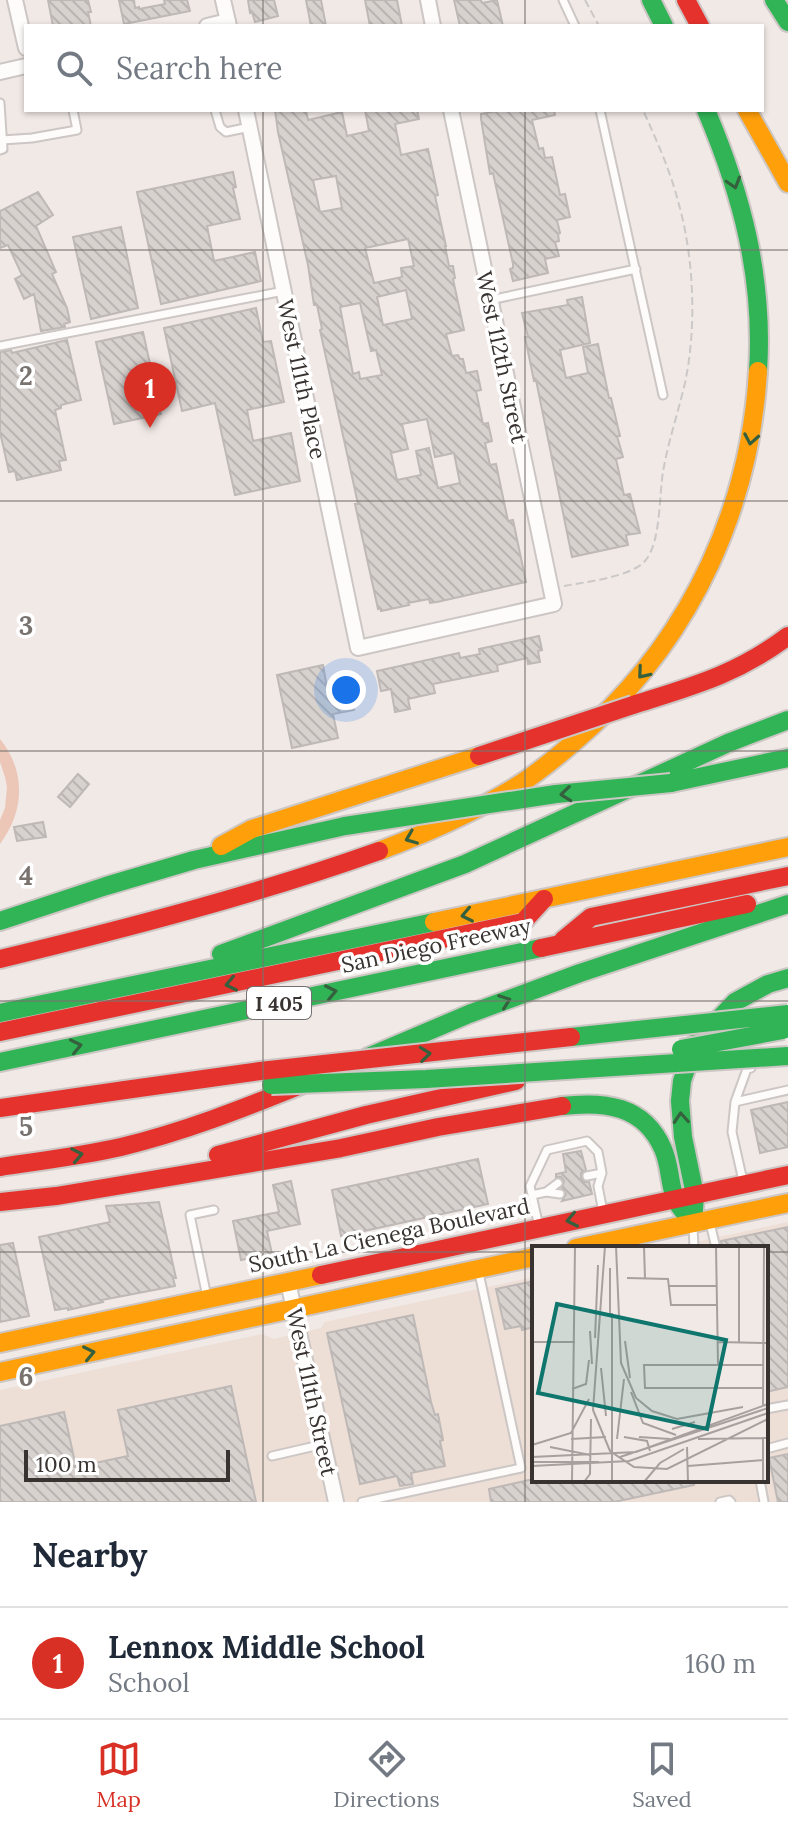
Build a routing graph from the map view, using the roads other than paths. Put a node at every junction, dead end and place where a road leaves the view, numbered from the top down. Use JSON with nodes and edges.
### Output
{"nodes":[{"id":1,"x":15,"y":0,"type":"edge"},
{"id":2,"x":223,"y":0,"type":"edge"},
{"id":3,"x":428,"y":0,"type":"edge"},
{"id":4,"x":563,"y":0,"type":"edge"},
{"id":5,"x":651,"y":0,"type":"edge"},
{"id":6,"x":686,"y":0,"type":"edge"},
{"id":7,"x":774,"y":0,"type":"edge"},
{"id":8,"x":788,"y":22,"type":"edge"},
{"id":9,"x":228,"y":24,"type":"edge"},
{"id":10,"x":433,"y":24,"type":"edge"},
{"id":11,"x":574,"y":24,"type":"edge"},
{"id":12,"x":663,"y":24,"type":"edge"},
{"id":13,"x":699,"y":24,"type":"edge"},
{"id":14,"x":24,"y":39,"type":"edge"},
{"id":15,"x":24,"y":66,"type":"edge"},
{"id":16,"x":0,"y":72,"type":"edge"},
{"id":17,"x":0,"y":107,"type":"edge"},
{"id":18,"x":73,"y":112,"type":"edge"},
{"id":19,"x":216,"y":112,"type":"edge"},
{"id":20,"x":246,"y":112,"type":"edge"},
{"id":21,"x":451,"y":112,"type":"edge"},
{"id":22,"x":600,"y":112,"type":"edge"},
{"id":23,"x":707,"y":112,"type":"edge"},
{"id":24,"x":748,"y":112,"type":"edge"},
{"id":25,"x":250,"y":127,"type":"junction"},
{"id":26,"x":2,"y":140,"type":"junction"},
{"id":27,"x":0,"y":150,"type":"edge"},
{"id":28,"x":788,"y":183,"type":"edge"},
{"id":29,"x":636,"y":269,"type":"junction"},
{"id":30,"x":284,"y":291,"type":"junction"},
{"id":31,"x":490,"y":300,"type":"junction"},
{"id":32,"x":0,"y":346,"type":"edge"},
{"id":33,"x":663,"y":395,"type":"dead end"},
{"id":34,"x":554,"y":604,"type":"joint"},
{"id":35,"x":788,"y":636,"type":"edge"},
{"id":36,"x":788,"y":720,"type":"edge"},
{"id":37,"x":788,"y":758,"type":"edge"},
{"id":38,"x":788,"y":773,"type":"edge"},
{"id":39,"x":671,"y":783,"type":"junction"},
{"id":40,"x":788,"y":847,"type":"edge"},
{"id":41,"x":194,"y":860,"type":"junction"},
{"id":42,"x":788,"y":876,"type":"edge"},
{"id":43,"x":788,"y":895,"type":"edge"},
{"id":44,"x":544,"y":899,"type":"junction"},
{"id":45,"x":788,"y":904,"type":"edge"},
{"id":46,"x":0,"y":921,"type":"edge"},
{"id":47,"x":558,"y":944,"type":"junction"},
{"id":48,"x":0,"y":959,"type":"edge"},
{"id":49,"x":788,"y":978,"type":"edge"},
{"id":50,"x":151,"y":981,"type":"junction"},
{"id":51,"x":0,"y":1013,"type":"edge"},
{"id":52,"x":788,"y":1014,"type":"edge"},
{"id":53,"x":788,"y":1029,"type":"edge"},
{"id":54,"x":0,"y":1032,"type":"edge"},
{"id":55,"x":788,"y":1058,"type":"edge"},
{"id":56,"x":0,"y":1062,"type":"edge"},
{"id":57,"x":125,"y":1090,"type":"junction"},
{"id":58,"x":788,"y":1090,"type":"edge"},
{"id":59,"x":735,"y":1102,"type":"junction"},
{"id":60,"x":0,"y":1108,"type":"edge"},
{"id":61,"x":0,"y":1167,"type":"edge"},
{"id":62,"x":602,"y":1173,"type":"junction"},
{"id":63,"x":788,"y":1175,"type":"edge"},
{"id":64,"x":587,"y":1176,"type":"dead end"},
{"id":65,"x":558,"y":1183,"type":"dead end"},
{"id":66,"x":743,"y":1184,"type":"junction"},
{"id":67,"x":111,"y":1186,"type":"junction"},
{"id":68,"x":546,"y":1192,"type":"junction"},
{"id":69,"x":560,"y":1194,"type":"dead end"},
{"id":70,"x":532,"y":1195,"type":"junction"},
{"id":71,"x":695,"y":1195,"type":"junction"},
{"id":72,"x":675,"y":1199,"type":"junction"},
{"id":73,"x":0,"y":1202,"type":"edge"},
{"id":74,"x":788,"y":1203,"type":"edge"},
{"id":75,"x":214,"y":1210,"type":"dead end"},
{"id":76,"x":604,"y":1214,"type":"junction"},
{"id":77,"x":701,"y":1221,"type":"junction"},
{"id":78,"x":539,"y":1227,"type":"junction"},
{"id":79,"x":632,"y":1242,"type":"edge"},
{"id":80,"x":595,"y":1246,"type":"edge"},
{"id":81,"x":695,"y":1246,"type":"edge"},
{"id":82,"x":715,"y":1246,"type":"edge"},
{"id":83,"x":532,"y":1257,"type":"edge"},
{"id":84,"x":478,"y":1269,"type":"junction"},
{"id":85,"x":288,"y":1282,"type":"junction"},
{"id":86,"x":208,"y":1299,"type":"junction"},
{"id":87,"x":294,"y":1310,"type":"junction"},
{"id":88,"x":4,"y":1342,"type":"edge"},
{"id":89,"x":6,"y":1371,"type":"edge"},
{"id":90,"x":788,"y":1405,"type":"edge"},
{"id":91,"x":768,"y":1409,"type":"edge"},
{"id":92,"x":788,"y":1443,"type":"edge"},
{"id":93,"x":324,"y":1444,"type":"junction"},
{"id":94,"x":768,"y":1448,"type":"edge"},
{"id":95,"x":272,"y":1456,"type":"dead end"},
{"id":96,"x":760,"y":1482,"type":"edge"},
{"id":97,"x":336,"y":1502,"type":"edge"},
{"id":98,"x":362,"y":1502,"type":"edge"},
{"id":99,"x":720,"y":1502,"type":"edge"},
{"id":100,"x":731,"y":1502,"type":"edge"},
{"id":101,"x":764,"y":1502,"type":"edge"}],
"edges":[{"from":1,"to":14,"type":"street"},
{"from":2,"to":9,"type":"street"},
{"from":3,"to":10,"type":"street"},
{"from":4,"to":11,"type":"lane"},
{"from":5,"to":12,"type":"main road"},
{"from":6,"to":13,"type":"main road"},
{"from":7,"to":8,"type":"main road"},
{"from":15,"to":16,"type":"street"},
{"from":17,"to":26,"type":"lane"},
{"from":18,"to":26,"type":"lane"},
{"from":19,"to":25,"type":"lane"},
{"from":20,"to":25,"type":"street","name":"West 111th Place"},
{"from":21,"to":31,"type":"street","name":"West 112th Street"},
{"from":22,"to":29,"type":"lane"},
{"from":23,"to":48,"type":"main road","one_way":true},
{"from":24,"to":28,"type":"main road"},
{"from":25,"to":30,"type":"street","name":"West 111th Place"},
{"from":26,"to":27,"type":"lane"},
{"from":29,"to":31,"type":"lane"},
{"from":29,"to":33,"type":"lane"},
{"from":30,"to":32,"type":"lane"},
{"from":30,"to":34,"type":"street","name":"West 111th Place"},
{"from":31,"to":34,"type":"street","name":"West 112th Street"},
{"from":35,"to":41,"type":"main road","bridge":true},
{"from":36,"to":50,"type":"main road"},
{"from":37,"to":39,"type":"main road"},
{"from":38,"to":39,"type":"main road"},
{"from":39,"to":41,"type":"main road","one_way":true,"bridge":true},
{"from":40,"to":44,"type":"main road","name":"San Diego Freeway","number":"I 405"},
{"from":41,"to":46,"type":"main road"},
{"from":42,"to":47,"type":"main road"},
{"from":43,"to":47,"type":"main road","name":"San Diego Freeway","number":"I 405"},
{"from":44,"to":50,"type":"main road","name":"San Diego Freeway","number":"I 405","one_way":true},
{"from":44,"to":54,"type":"main road","one_way":true},
{"from":61,"to":45,"type":"main road","one_way":true},
{"from":56,"to":47,"type":"main road","name":"San Diego Freeway","number":"I 405","one_way":true},
{"from":71,"to":49,"type":"main road","one_way":true},
{"from":50,"to":51,"type":"main road","name":"San Diego Freeway","number":"I 405"},
{"from":57,"to":52,"type":"main road","one_way":true,"bridge":true},
{"from":53,"to":67,"type":"main road","bridge":true},
{"from":55,"to":57,"type":"main road","bridge":true},
{"from":55,"to":59,"type":"lane"},
{"from":57,"to":60,"type":"main road"},
{"from":58,"to":59,"type":"lane"},
{"from":59,"to":66,"type":"lane"},
{"from":62,"to":64,"type":"lane"},
{"from":62,"to":70,"type":"lane"},
{"from":62,"to":76,"type":"lane"},
{"from":63,"to":66,"type":"main road","name":"South La Cienega Boulevard"},
{"from":65,"to":68,"type":"lane"},
{"from":66,"to":71,"type":"main road","name":"South La Cienega Boulevard"},
{"from":67,"to":72,"type":"main road"},
{"from":67,"to":73,"type":"main road"},
{"from":68,"to":69,"type":"lane"},
{"from":68,"to":70,"type":"lane"},
{"from":70,"to":78,"type":"lane"},
{"from":71,"to":72,"type":"main road","name":"South La Cienega Boulevard"},
{"from":71,"to":77,"type":"main road"},
{"from":72,"to":76,"type":"main road","name":"South La Cienega Boulevard"},
{"from":72,"to":77,"type":"main road"},
{"from":74,"to":77,"type":"main road"},
{"from":75,"to":86,"type":"lane"},
{"from":76,"to":78,"type":"main road","name":"South La Cienega Boulevard","one_way":true},
{"from":77,"to":79,"type":"main road"},
{"from":77,"to":81,"type":"lane"},
{"from":77,"to":82,"type":"lane"},
{"from":78,"to":85,"type":"main road","name":"South La Cienega Boulevard"},
{"from":79,"to":80,"type":"main road"},
{"from":83,"to":84,"type":"main road"},
{"from":84,"to":87,"type":"main road"},
{"from":84,"to":98,"type":"lane"},
{"from":85,"to":86,"type":"main road","name":"South La Cienega Boulevard"},
{"from":85,"to":87,"type":"street","name":"West 111th Street"},
{"from":86,"to":88,"type":"main road","name":"South La Cienega Boulevard"},
{"from":89,"to":87,"type":"main road","one_way":true},
{"from":87,"to":93,"type":"street","name":"West 111th Street"},
{"from":88,"to":89,"type":"main road"},
{"from":90,"to":91,"type":"lane"},
{"from":92,"to":94,"type":"lane"},
{"from":93,"to":95,"type":"lane"},
{"from":93,"to":97,"type":"street","name":"West 111th Street"},
{"from":96,"to":101,"type":"lane"},
{"from":99,"to":100,"type":"lane"}]}
